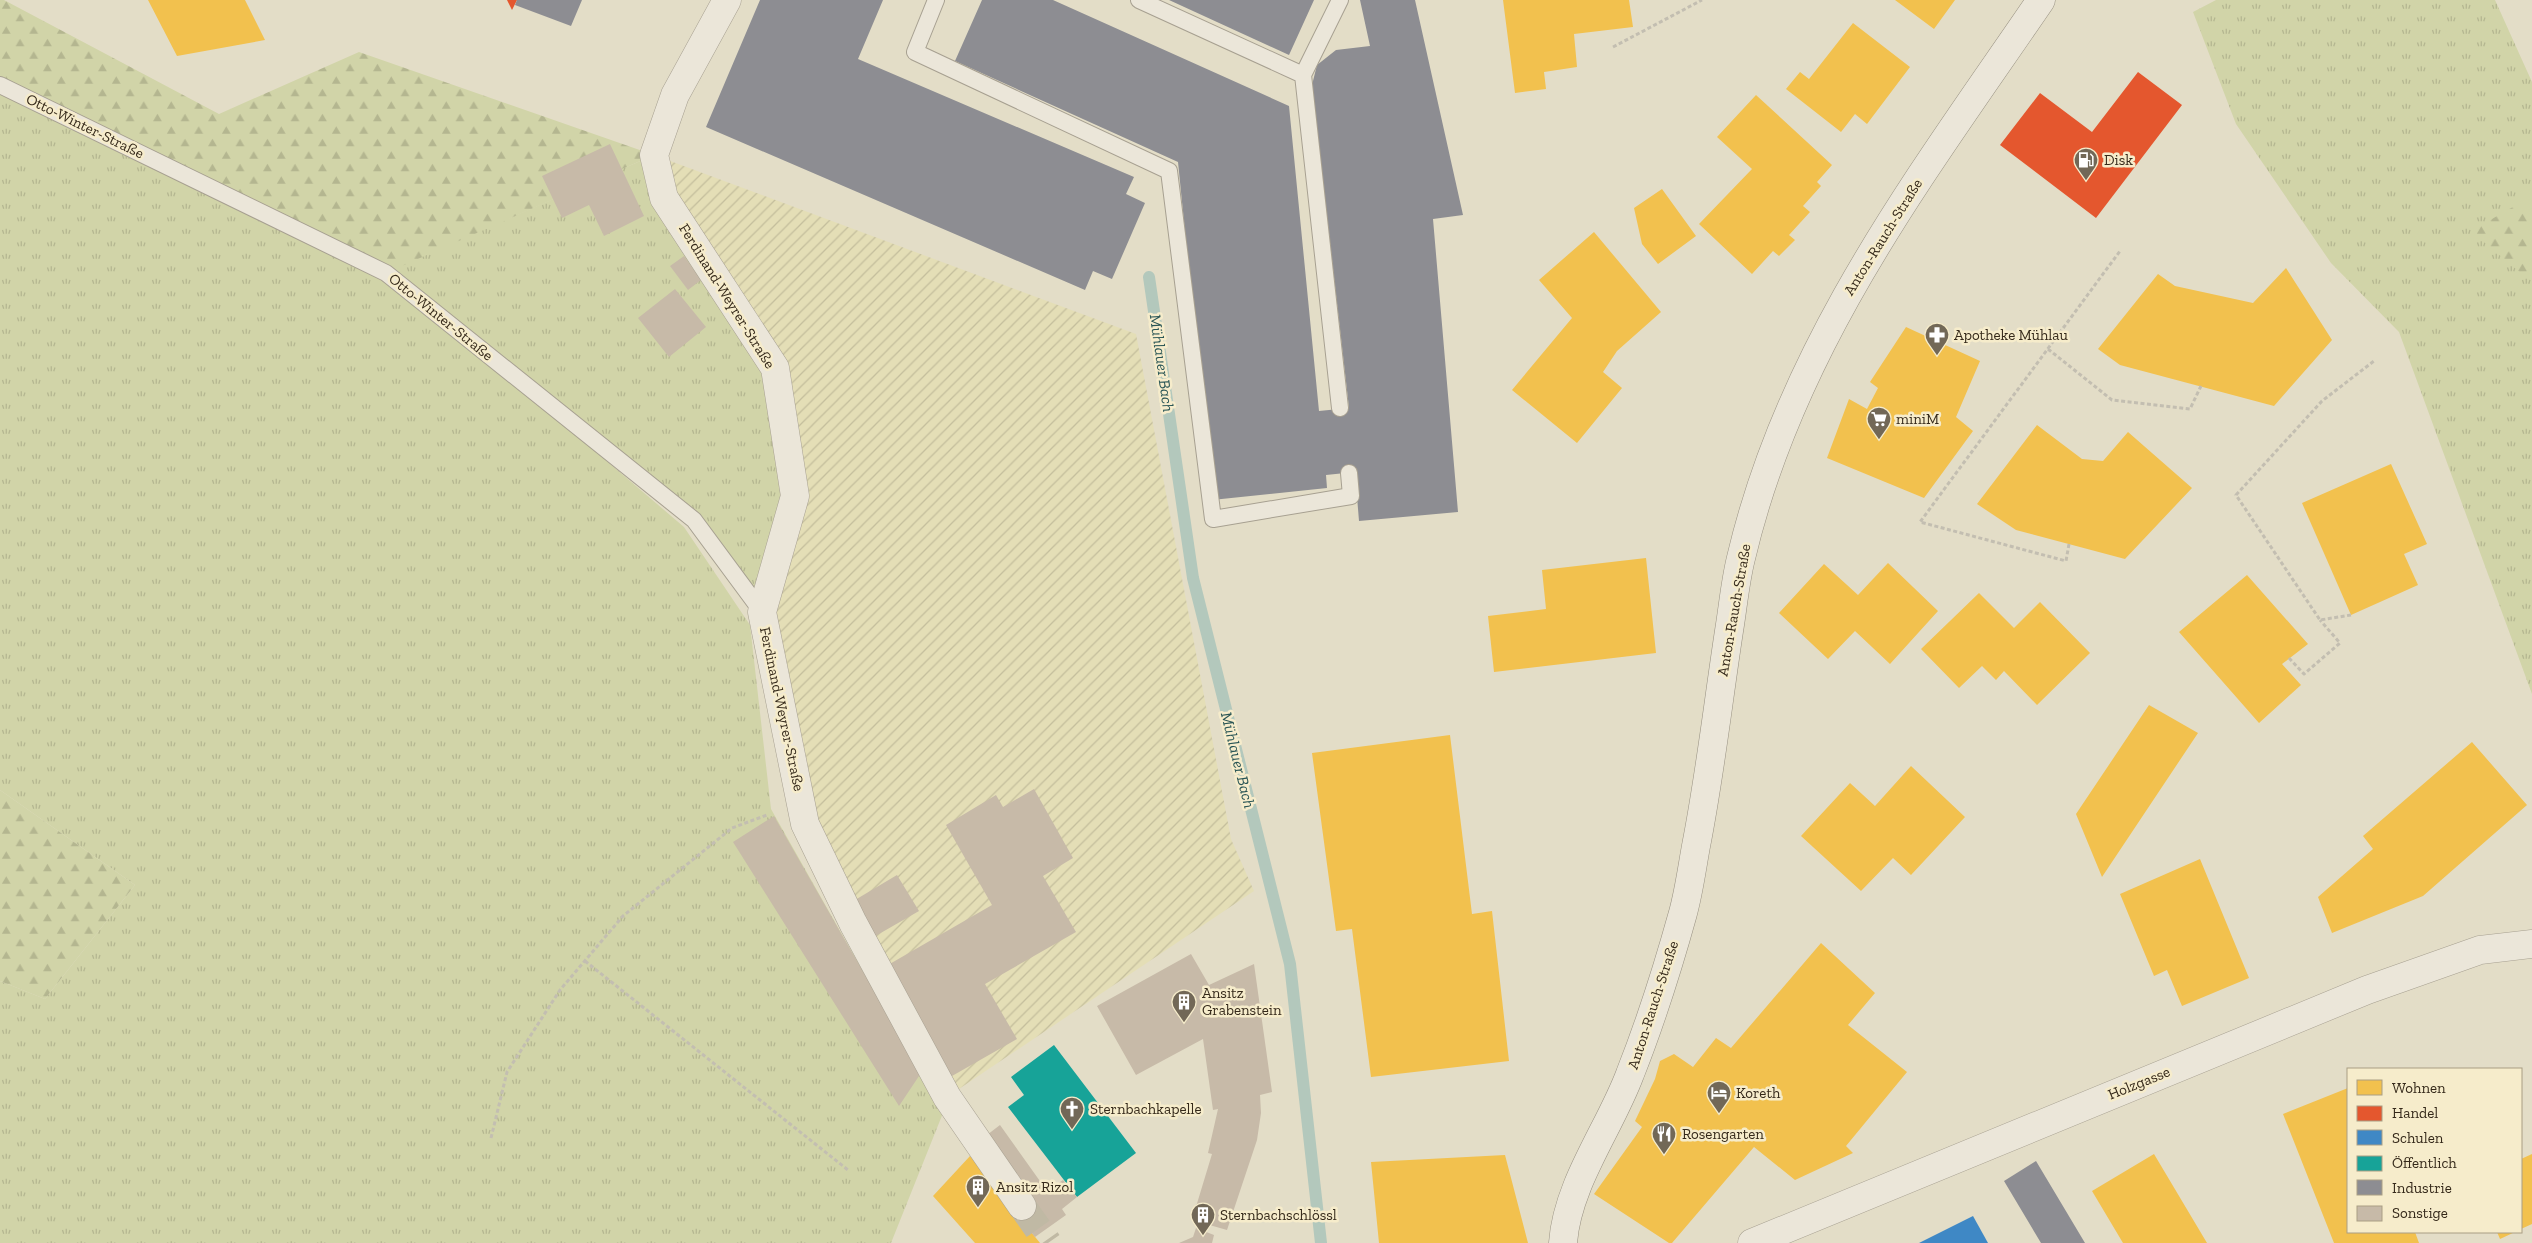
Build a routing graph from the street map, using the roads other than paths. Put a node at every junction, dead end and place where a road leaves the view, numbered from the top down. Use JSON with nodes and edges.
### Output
{"nodes":[{"id":1,"x":727,"y":0,"type":"edge"},
{"id":2,"x":936,"y":0,"type":"edge"},
{"id":3,"x":1138,"y":0,"type":"edge"},
{"id":4,"x":1340,"y":0,"type":"edge"},
{"id":5,"x":2041,"y":0,"type":"edge"},
{"id":6,"x":1303,"y":76,"type":"junction"},
{"id":7,"x":0,"y":85,"type":"edge"},
{"id":8,"x":1340,"y":408,"type":"dead end"},
{"id":9,"x":1349,"y":473,"type":"dead end"},
{"id":10,"x":762,"y":612,"type":"junction"},
{"id":11,"x":2532,"y":944,"type":"edge"},
{"id":12,"x":1022,"y":1206,"type":"tunnel mouth"},
{"id":13,"x":1564,"y":1243,"type":"edge"},
{"id":14,"x":1752,"y":1243,"type":"edge"}],
"edges":[{"from":1,"to":10,"type":"street","name":"Ferdinand-Weyrer-Straße"},
{"from":2,"to":9,"type":"lane"},
{"from":3,"to":6,"type":"lane"},
{"from":4,"to":6,"type":"lane"},
{"from":5,"to":13,"type":"street","name":"Anton-Rauch-Straße"},
{"from":6,"to":8,"type":"lane"},
{"from":7,"to":10,"type":"lane","name":"Otto-Winter-Straße"},
{"from":10,"to":12,"type":"street","name":"Ferdinand-Weyrer-Straße"},
{"from":11,"to":14,"type":"street","name":"Holzgasse"}]}
